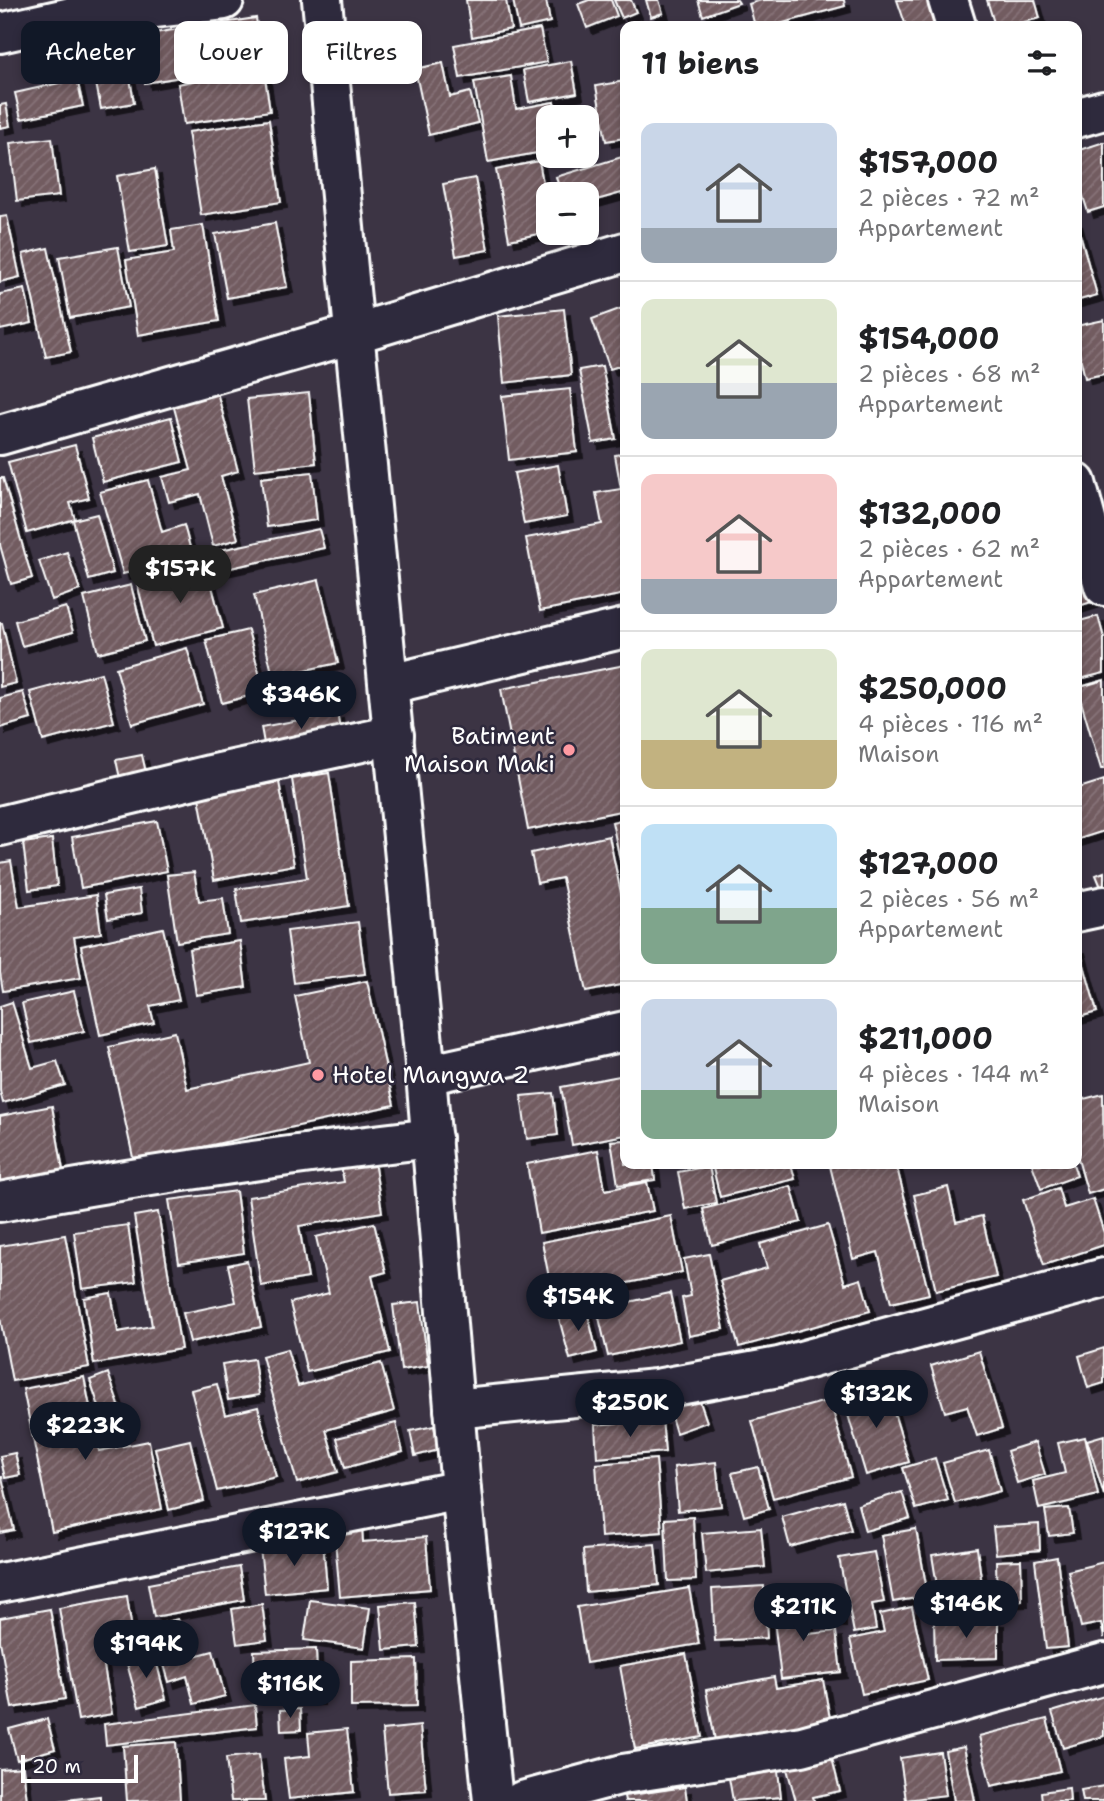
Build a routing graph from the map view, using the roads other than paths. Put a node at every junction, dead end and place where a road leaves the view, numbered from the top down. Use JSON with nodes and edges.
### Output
{"nodes":[{"id":1,"x":224,"y":0,"type":"edge"},
{"id":2,"x":323,"y":0,"type":"edge"},
{"id":3,"x":948,"y":0,"type":"edge"},
{"id":4,"x":954,"y":21,"type":"edge"},
{"id":5,"x":0,"y":33,"type":"edge"},
{"id":6,"x":1104,"y":110,"type":"edge"},
{"id":7,"x":1082,"y":116,"type":"edge"},
{"id":8,"x":620,"y":254,"type":"edge"},
{"id":9,"x":353,"y":334,"type":"junction"},
{"id":10,"x":0,"y":435,"type":"edge"},
{"id":11,"x":1085,"y":509,"type":"edge"},
{"id":12,"x":1104,"y":586,"type":"edge"},
{"id":13,"x":620,"y":629,"type":"edge"},
{"id":14,"x":390,"y":684,"type":"junction"},
{"id":15,"x":394,"y":735,"type":"junction"},
{"id":16,"x":0,"y":826,"type":"edge"},
{"id":17,"x":1104,"y":906,"type":"edge"},
{"id":18,"x":1082,"y":911,"type":"edge"},
{"id":19,"x":620,"y":1032,"type":"edge"},
{"id":20,"x":426,"y":1075,"type":"junction"},
{"id":21,"x":432,"y":1138,"type":"junction"},
{"id":22,"x":0,"y":1202,"type":"edge"},
{"id":23,"x":1104,"y":1278,"type":"edge"},
{"id":24,"x":454,"y":1409,"type":"junction"},
{"id":25,"x":461,"y":1490,"type":"junction"},
{"id":26,"x":0,"y":1583,"type":"edge"},
{"id":27,"x":1104,"y":1663,"type":"edge"},
{"id":28,"x":493,"y":1801,"type":"edge"},
{"id":29,"x":522,"y":1801,"type":"edge"}],
"edges":[{"from":1,"to":5,"type":"main road"},
{"from":2,"to":9,"type":"main road"},
{"from":3,"to":4,"type":"main road"},
{"from":6,"to":7,"type":"main road"},
{"from":8,"to":9,"type":"main road"},
{"from":9,"to":10,"type":"main road"},
{"from":9,"to":14,"type":"main road"},
{"from":11,"to":12,"type":"main road"},
{"from":13,"to":14,"type":"main road"},
{"from":14,"to":15,"type":"main road"},
{"from":15,"to":16,"type":"main road"},
{"from":15,"to":20,"type":"main road"},
{"from":17,"to":18,"type":"main road"},
{"from":19,"to":20,"type":"main road"},
{"from":20,"to":21,"type":"main road"},
{"from":21,"to":22,"type":"main road"},
{"from":21,"to":24,"type":"main road"},
{"from":23,"to":24,"type":"main road"},
{"from":24,"to":25,"type":"main road"},
{"from":25,"to":26,"type":"main road"},
{"from":25,"to":28,"type":"main road"},
{"from":27,"to":29,"type":"main road"}]}
